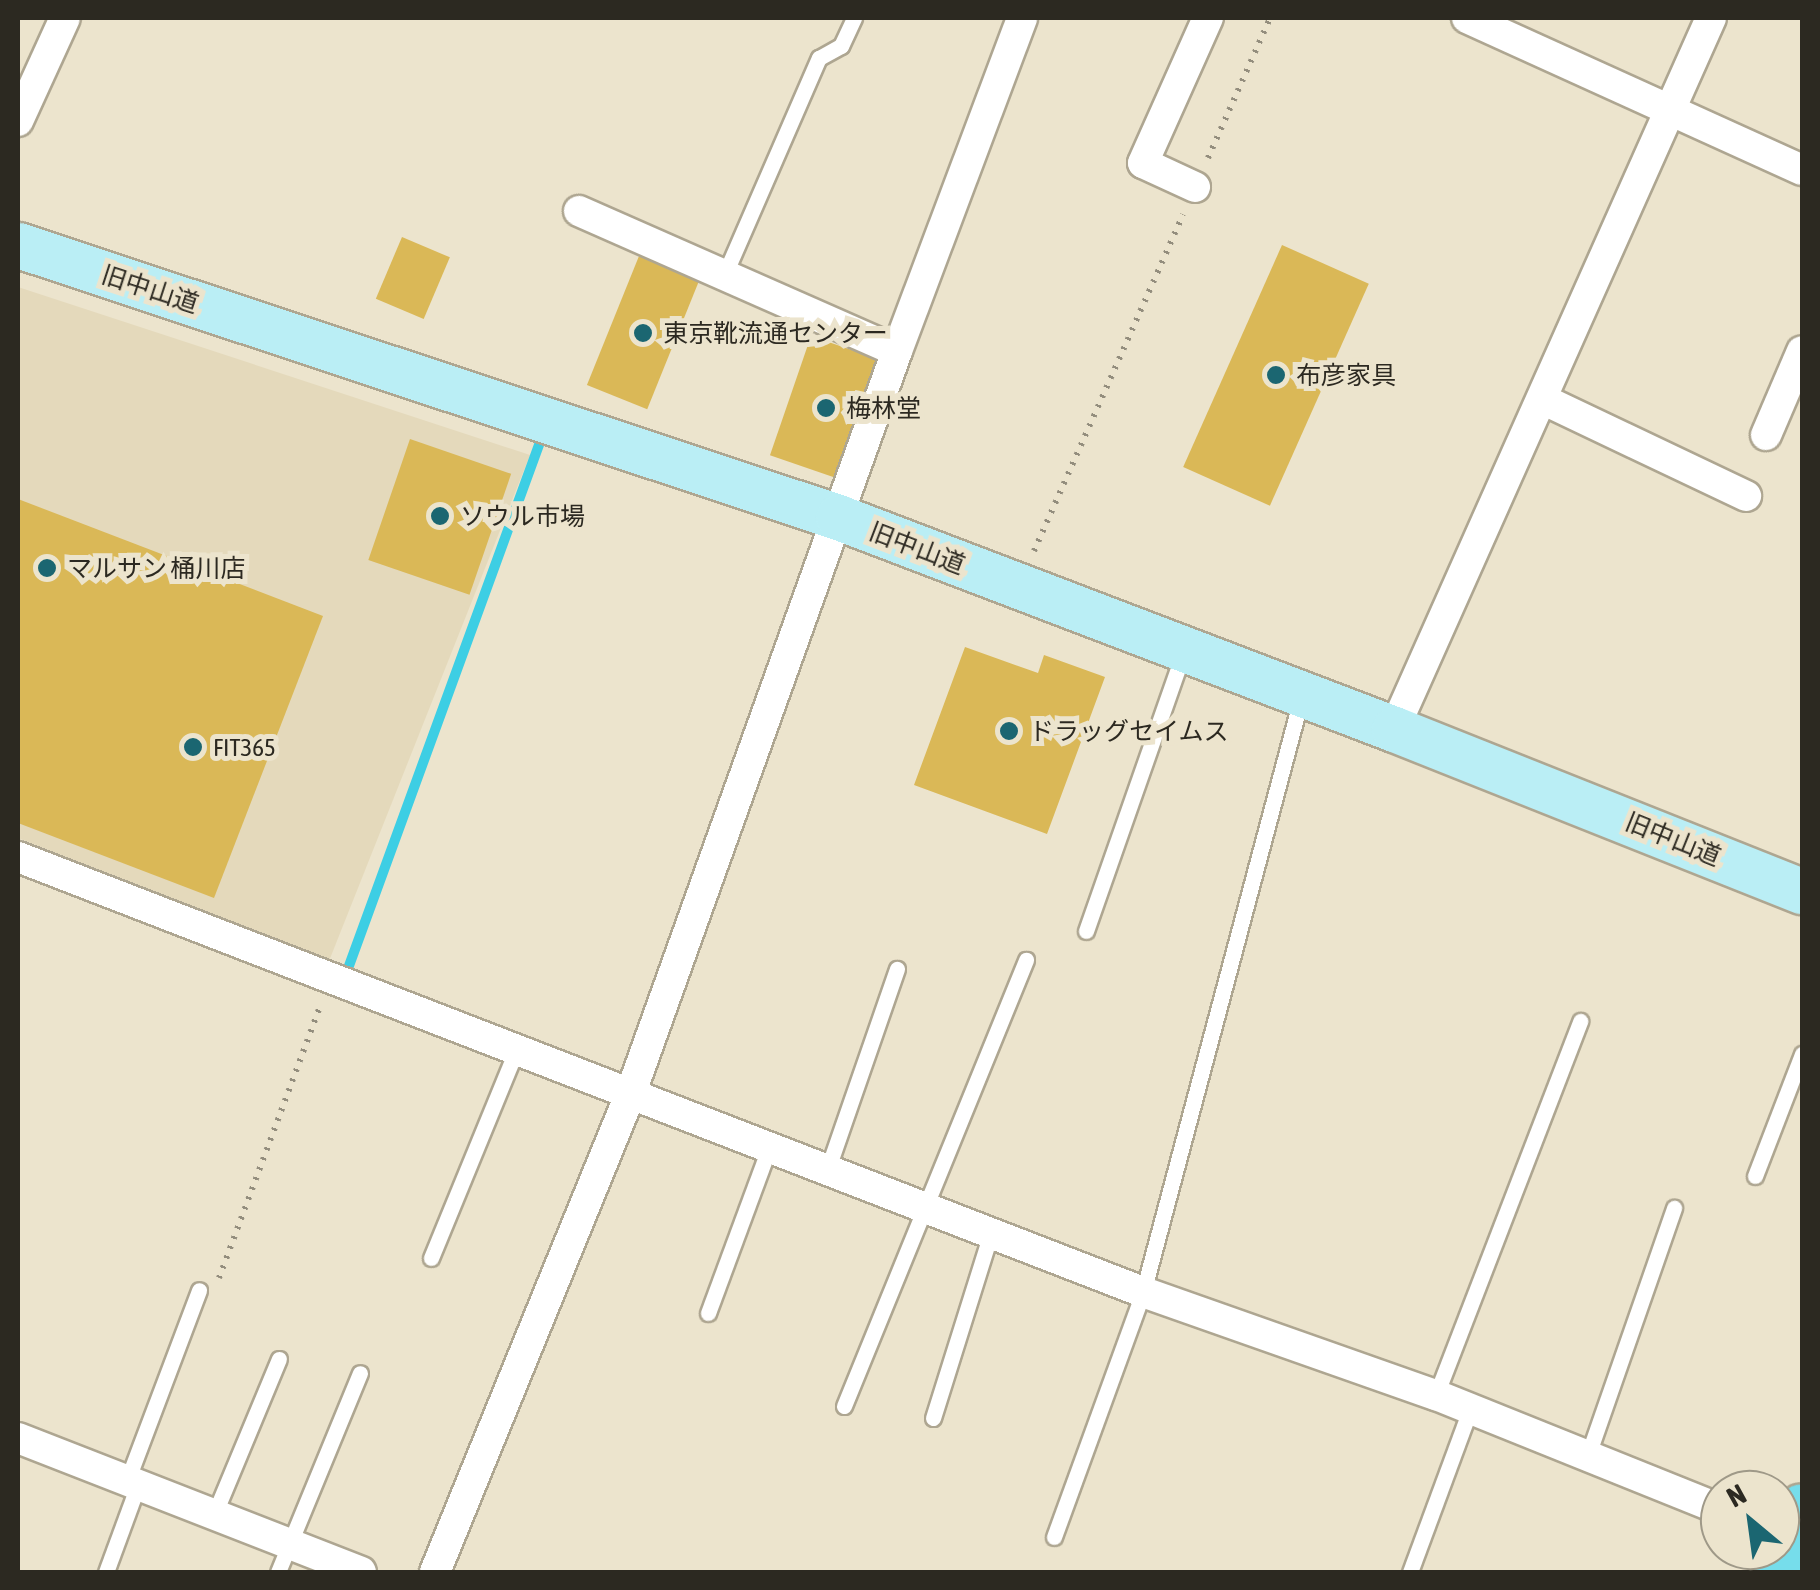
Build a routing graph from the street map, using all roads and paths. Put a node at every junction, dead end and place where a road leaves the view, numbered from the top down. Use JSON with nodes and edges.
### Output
{"nodes":[{"id":1,"x":65,"y":18,"type":"edge"},
{"id":2,"x":854,"y":18,"type":"edge"},
{"id":3,"x":1022,"y":18,"type":"edge"},
{"id":4,"x":1208,"y":18,"type":"edge"},
{"id":5,"x":1270,"y":18,"type":"edge"},
{"id":6,"x":1467,"y":18,"type":"edge"},
{"id":7,"x":1711,"y":18,"type":"edge"},
{"id":8,"x":1670,"y":112,"type":"junction"},
{"id":9,"x":18,"y":120,"type":"edge"},
{"id":10,"x":1802,"y":170,"type":"edge"},
{"id":11,"x":1195,"y":187,"type":"junction"},
{"id":12,"x":578,"y":211,"type":"dead end"},
{"id":13,"x":18,"y":245,"type":"edge"},
{"id":14,"x":724,"y":276,"type":"junction"},
{"id":15,"x":896,"y":351,"type":"junction"},
{"id":16,"x":1802,"y":351,"type":"edge"},
{"id":17,"x":1542,"y":399,"type":"junction"},
{"id":18,"x":1766,"y":435,"type":"dead end"},
{"id":19,"x":1746,"y":496,"type":"dead end"},
{"id":20,"x":838,"y":518,"type":"junction"},
{"id":21,"x":1018,"y":586,"type":"junction"},
{"id":22,"x":1184,"y":650,"type":"junction"},
{"id":23,"x":1302,"y":696,"type":"junction"},
{"id":24,"x":1394,"y":728,"type":"junction"},
{"id":25,"x":18,"y":857,"type":"edge"},
{"id":26,"x":1802,"y":890,"type":"edge"},
{"id":27,"x":1086,"y":931,"type":"dead end"},
{"id":28,"x":1026,"y":960,"type":"dead end"},
{"id":29,"x":896,"y":969,"type":"dead end"},
{"id":30,"x":330,"y":979,"type":"junction"},
{"id":31,"x":1580,"y":1021,"type":"dead end"},
{"id":32,"x":516,"y":1051,"type":"junction"},
{"id":33,"x":1802,"y":1054,"type":"edge"},
{"id":34,"x":630,"y":1095,"type":"junction"},
{"id":35,"x":769,"y":1148,"type":"junction"},
{"id":36,"x":826,"y":1170,"type":"junction"},
{"id":37,"x":1755,"y":1176,"type":"dead end"},
{"id":38,"x":926,"y":1208,"type":"junction"},
{"id":39,"x":1674,"y":1208,"type":"dead end"},
{"id":40,"x":991,"y":1233,"type":"junction"},
{"id":41,"x":431,"y":1258,"type":"dead end"},
{"id":42,"x":198,"y":1290,"type":"joint"},
{"id":43,"x":1143,"y":1292,"type":"junction"},
{"id":44,"x":708,"y":1312,"type":"dead end"},
{"id":45,"x":278,"y":1359,"type":"dead end"},
{"id":46,"x":360,"y":1373,"type":"dead end"},
{"id":47,"x":1436,"y":1396,"type":"junction"},
{"id":48,"x":844,"y":1406,"type":"dead end"},
{"id":49,"x":1470,"y":1410,"type":"junction"},
{"id":50,"x":933,"y":1418,"type":"dead end"},
{"id":51,"x":18,"y":1438,"type":"edge"},
{"id":52,"x":1586,"y":1458,"type":"junction"},
{"id":53,"x":132,"y":1483,"type":"junction"},
{"id":54,"x":1700,"y":1501,"type":"edge"},
{"id":55,"x":214,"y":1515,"type":"junction"},
{"id":56,"x":1054,"y":1537,"type":"dead end"},
{"id":57,"x":284,"y":1558,"type":"edge"},
{"id":58,"x":106,"y":1572,"type":"edge"},
{"id":59,"x":361,"y":1572,"type":"edge"},
{"id":60,"x":434,"y":1572,"type":"edge"},
{"id":61,"x":1410,"y":1572,"type":"edge"}],
"edges":[{"from":1,"to":9,"type":"street"},
{"from":2,"to":14,"type":"lane"},
{"from":3,"to":15,"type":"street"},
{"from":4,"to":11,"type":"street"},
{"from":5,"to":11,"type":"path"},
{"from":6,"to":8,"type":"street"},
{"from":7,"to":8,"type":"street"},
{"from":8,"to":10,"type":"street"},
{"from":8,"to":17,"type":"street"},
{"from":11,"to":21,"type":"path"},
{"from":12,"to":14,"type":"street"},
{"from":13,"to":20,"type":"main road","name":"旧中山道"},
{"from":14,"to":15,"type":"street"},
{"from":15,"to":20,"type":"street"},
{"from":16,"to":18,"type":"street"},
{"from":17,"to":19,"type":"street"},
{"from":17,"to":24,"type":"street"},
{"from":20,"to":21,"type":"main road","name":"旧中山道"},
{"from":20,"to":34,"type":"street"},
{"from":21,"to":22,"type":"main road","name":"旧中山道"},
{"from":22,"to":23,"type":"main road","name":"旧中山道"},
{"from":22,"to":27,"type":"lane"},
{"from":23,"to":24,"type":"main road","name":"旧中山道"},
{"from":23,"to":43,"type":"lane"},
{"from":24,"to":26,"type":"main road","name":"旧中山道"},
{"from":25,"to":30,"type":"street"},
{"from":28,"to":38,"type":"lane"},
{"from":29,"to":36,"type":"lane"},
{"from":30,"to":32,"type":"street"},
{"from":30,"to":42,"type":"path"},
{"from":31,"to":47,"type":"lane"},
{"from":32,"to":34,"type":"street"},
{"from":32,"to":41,"type":"lane"},
{"from":33,"to":37,"type":"lane"},
{"from":34,"to":35,"type":"street"},
{"from":34,"to":60,"type":"street"},
{"from":35,"to":36,"type":"street"},
{"from":35,"to":44,"type":"lane"},
{"from":36,"to":38,"type":"street"},
{"from":38,"to":40,"type":"street"},
{"from":38,"to":48,"type":"lane"},
{"from":39,"to":52,"type":"lane"},
{"from":40,"to":43,"type":"street"},
{"from":40,"to":50,"type":"lane"},
{"from":42,"to":53,"type":"lane"},
{"from":43,"to":47,"type":"street"},
{"from":43,"to":56,"type":"lane"},
{"from":45,"to":55,"type":"lane"},
{"from":46,"to":57,"type":"lane"},
{"from":47,"to":49,"type":"street"},
{"from":49,"to":52,"type":"street"},
{"from":49,"to":61,"type":"lane"},
{"from":51,"to":53,"type":"street"},
{"from":52,"to":54,"type":"street"},
{"from":53,"to":55,"type":"street"},
{"from":53,"to":58,"type":"lane"},
{"from":55,"to":57,"type":"street"},
{"from":57,"to":59,"type":"street"}]}
